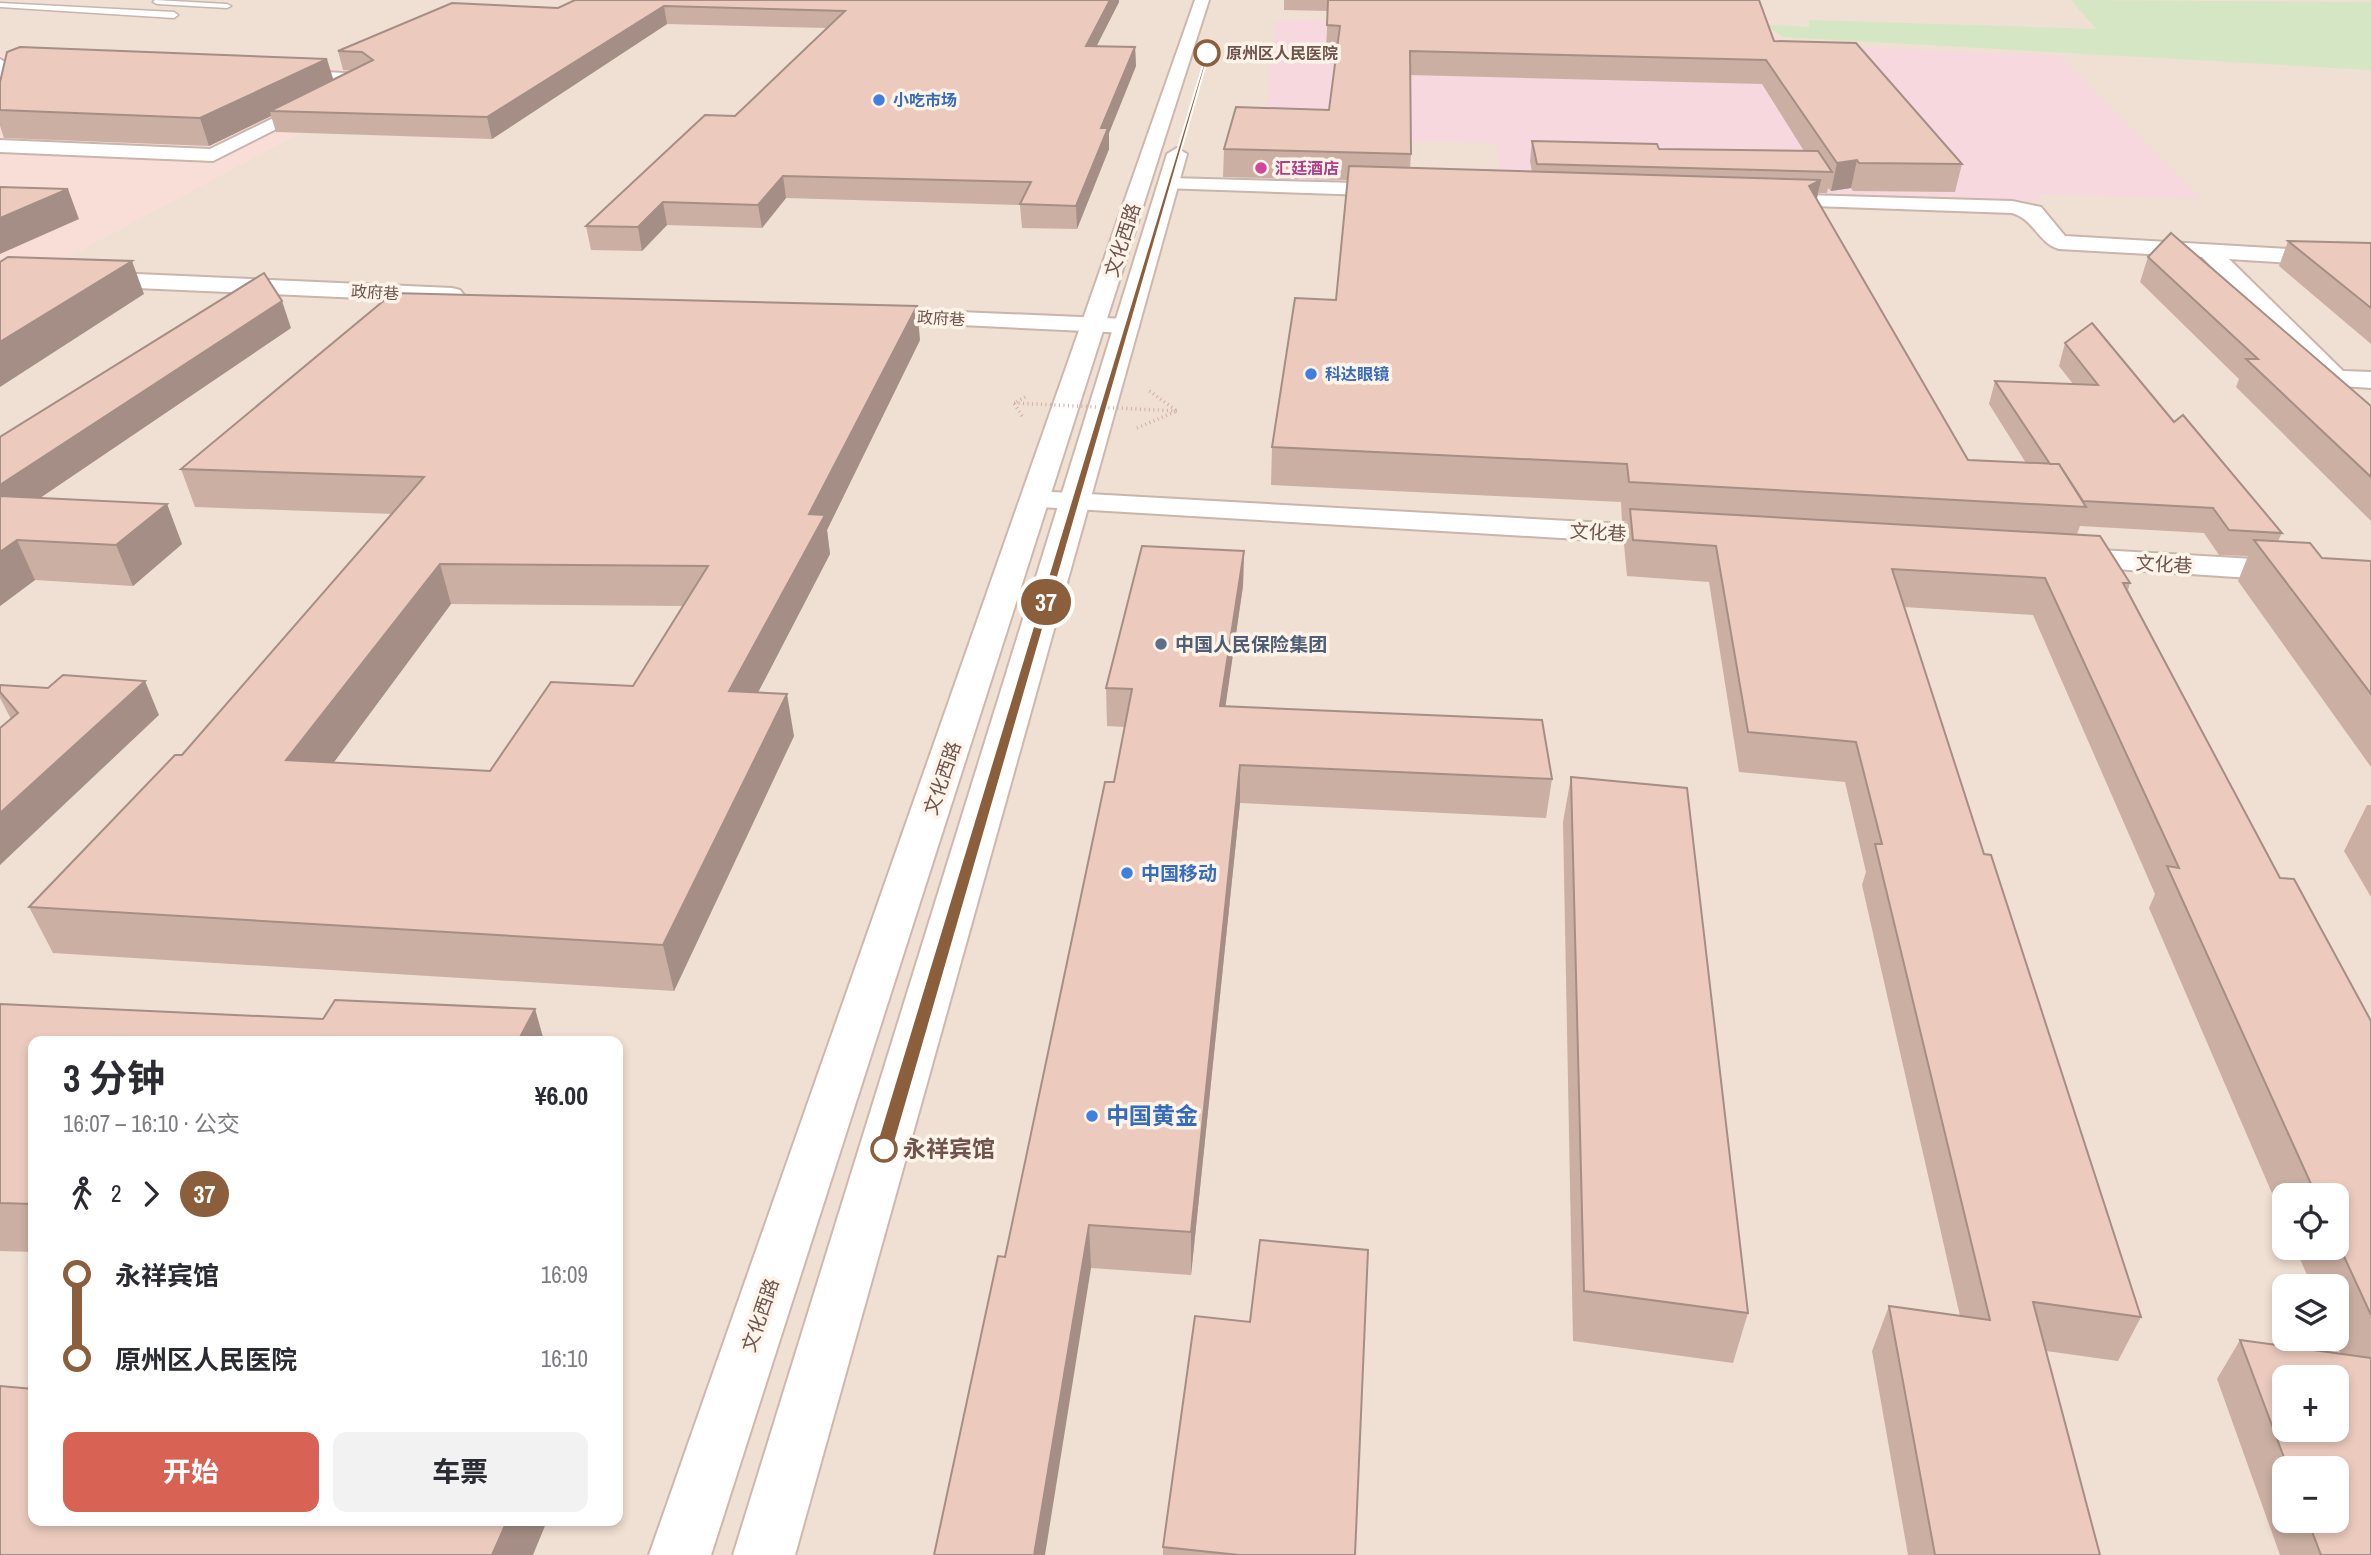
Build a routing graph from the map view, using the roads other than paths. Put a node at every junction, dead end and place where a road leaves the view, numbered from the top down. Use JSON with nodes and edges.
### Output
{"nodes":[{"id":1,"x":1202,"y":0,"type":"edge"},
{"id":2,"x":1222,"y":0,"type":"edge"},
{"id":3,"x":151,"y":2,"type":"dead end"},
{"id":4,"x":0,"y":5,"type":"edge"},
{"id":5,"x":228,"y":6,"type":"dead end"},
{"id":6,"x":174,"y":15,"type":"dead end"},
{"id":7,"x":259,"y":74,"type":"edge"},
{"id":8,"x":0,"y":146,"type":"edge"},
{"id":9,"x":1169,"y":184,"type":"junction"},
{"id":10,"x":1418,"y":191,"type":"edge"},
{"id":11,"x":1749,"y":200,"type":"edge"},
{"id":12,"x":2208,"y":251,"type":"junction"},
{"id":13,"x":2371,"y":261,"type":"edge"},
{"id":14,"x":0,"y":275,"type":"edge"},
{"id":15,"x":244,"y":286,"type":"junction"},
{"id":16,"x":481,"y":297,"type":"edge"},
{"id":17,"x":209,"y":307,"type":"edge"},
{"id":18,"x":843,"y":313,"type":"edge"},
{"id":19,"x":1111,"y":326,"type":"junction"},
{"id":20,"x":2371,"y":380,"type":"edge"},
{"id":21,"x":1035,"y":500,"type":"junction"},
{"id":22,"x":1075,"y":502,"type":"junction"},
{"id":23,"x":1702,"y":538,"type":"edge"},
{"id":24,"x":2037,"y":557,"type":"edge"},
{"id":25,"x":2371,"y":576,"type":"edge"},
{"id":26,"x":680,"y":1555,"type":"edge"},
{"id":27,"x":764,"y":1555,"type":"edge"}],
"edges":[{"from":1,"to":19,"type":"main road","name":"文化西路"},
{"from":2,"to":9,"type":"main road","name":"文化西路"},
{"from":3,"to":5,"type":"lane"},
{"from":4,"to":6,"type":"lane"},
{"from":7,"to":8,"type":"main road"},
{"from":9,"to":10,"type":"main road"},
{"from":9,"to":19,"type":"main road","name":"文化西路"},
{"from":11,"to":12,"type":"main road"},
{"from":12,"to":13,"type":"main road"},
{"from":12,"to":20,"type":"main road"},
{"from":14,"to":15,"type":"main road","name":"政府巷"},
{"from":15,"to":16,"type":"main road","name":"政府巷"},
{"from":15,"to":17,"type":"main road"},
{"from":18,"to":19,"type":"main road","name":"政府巷"},
{"from":19,"to":21,"type":"main road","name":"文化西路"},
{"from":19,"to":22,"type":"main road","name":"文化西路"},
{"from":21,"to":22,"type":"main road","name":"文化巷"},
{"from":21,"to":26,"type":"main road","name":"文化西路"},
{"from":22,"to":23,"type":"main road","name":"文化巷"},
{"from":22,"to":27,"type":"main road","name":"文化西路"},
{"from":24,"to":25,"type":"main road","name":"文化巷"}]}
